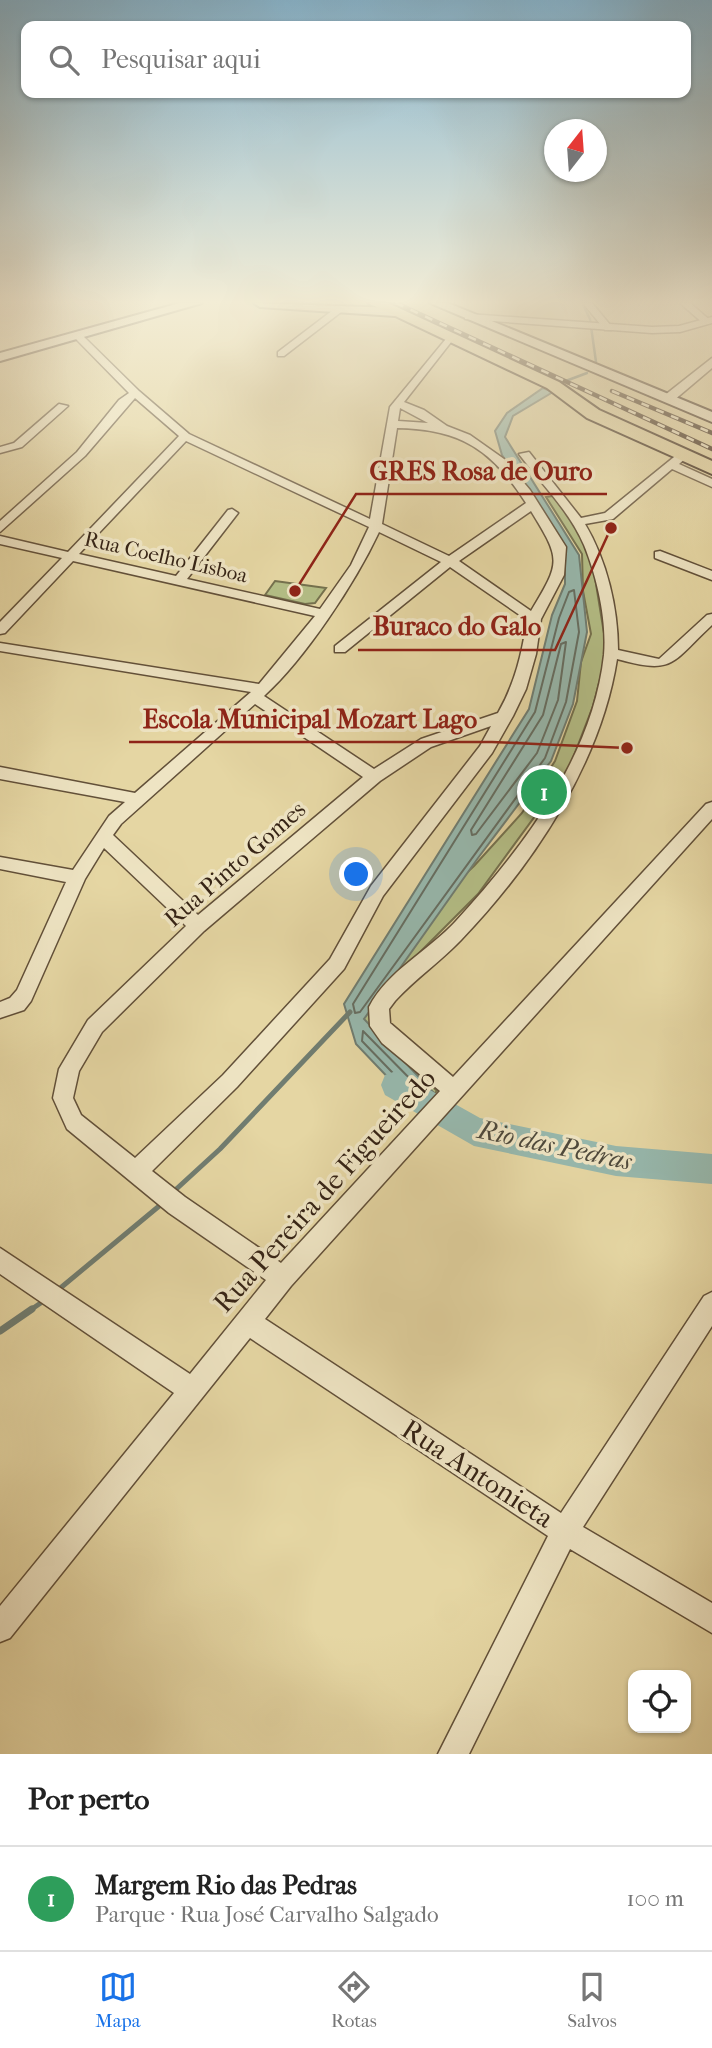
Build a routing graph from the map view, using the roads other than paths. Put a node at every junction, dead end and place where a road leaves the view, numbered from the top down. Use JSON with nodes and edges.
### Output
{"nodes":[{"id":1,"x":127,"y":385,"type":"edge"},
{"id":2,"x":411,"y":385,"type":"edge"},
{"id":3,"x":551,"y":385,"type":"edge"},
{"id":4,"x":637,"y":385,"type":"edge"},
{"id":5,"x":685,"y":385,"type":"edge"},
{"id":6,"x":135,"y":393,"type":"junction"},
{"id":7,"x":669,"y":398,"type":"junction"},
{"id":8,"x":397,"y":402,"type":"junction"},
{"id":9,"x":62,"y":406,"type":"dead end"},
{"id":10,"x":712,"y":417,"type":"edge"},
{"id":11,"x":390,"y":424,"type":"junction"},
{"id":12,"x":444,"y":429,"type":"junction"},
{"id":13,"x":185,"y":436,"type":"junction"},
{"id":14,"x":0,"y":450,"type":"edge"},
{"id":15,"x":525,"y":454,"type":"dead end"},
{"id":16,"x":678,"y":460,"type":"junction"},
{"id":17,"x":712,"y":468,"type":"edge"},
{"id":18,"x":712,"y":483,"type":"edge"},
{"id":19,"x":532,"y":505,"type":"junction"},
{"id":20,"x":232,"y":513,"type":"dead end"},
{"id":21,"x":579,"y":522,"type":"junction"},
{"id":22,"x":375,"y":527,"type":"junction"},
{"id":23,"x":0,"y":528,"type":"edge"},
{"id":24,"x":0,"y":540,"type":"edge"},
{"id":25,"x":660,"y":555,"type":"dead end"},
{"id":26,"x":71,"y":557,"type":"junction"},
{"id":27,"x":450,"y":561,"type":"junction"},
{"id":28,"x":712,"y":576,"type":"edge"},
{"id":29,"x":178,"y":582,"type":"junction"},
{"id":30,"x":323,"y":614,"type":"junction"},
{"id":31,"x":712,"y":618,"type":"edge"},
{"id":32,"x":534,"y":619,"type":"junction"},
{"id":33,"x":0,"y":630,"type":"edge"},
{"id":34,"x":0,"y":647,"type":"edge"},
{"id":35,"x":340,"y":649,"type":"dead end"},
{"id":36,"x":611,"y":653,"type":"junction"},
{"id":37,"x":258,"y":693,"type":"junction"},
{"id":38,"x":505,"y":716,"type":"junction"},
{"id":39,"x":0,"y":773,"type":"edge"},
{"id":40,"x":374,"y":777,"type":"junction"},
{"id":41,"x":138,"y":799,"type":"junction"},
{"id":42,"x":712,"y":808,"type":"edge"},
{"id":43,"x":103,"y":835,"type":"junction"},
{"id":44,"x":0,"y":863,"type":"edge"},
{"id":45,"x":77,"y":877,"type":"junction"},
{"id":46,"x":198,"y":926,"type":"junction"},
{"id":47,"x":8,"y":1007,"type":"edge"},
{"id":48,"x":446,"y":1100,"type":"junction"},
{"id":49,"x":142,"y":1177,"type":"junction"},
{"id":50,"x":0,"y":1260,"type":"edge"},
{"id":51,"x":283,"y":1278,"type":"junction"},
{"id":52,"x":712,"y":1304,"type":"edge"},
{"id":53,"x":248,"y":1322,"type":"junction"},
{"id":54,"x":192,"y":1390,"type":"junction"},
{"id":55,"x":565,"y":1531,"type":"junction"},
{"id":56,"x":712,"y":1619,"type":"edge"},
{"id":57,"x":0,"y":1628,"type":"edge"},
{"id":58,"x":453,"y":1754,"type":"edge"}],
"edges":[{"from":1,"to":6,"type":"street"},
{"from":2,"to":8,"type":"street"},
{"from":3,"to":16,"type":"main road"},
{"from":4,"to":7,"type":"main road"},
{"from":5,"to":7,"type":"street"},
{"from":6,"to":13,"type":"street"},
{"from":6,"to":23,"type":"street"},
{"from":7,"to":10,"type":"main road"},
{"from":8,"to":11,"type":"street"},
{"from":8,"to":12,"type":"street"},
{"from":9,"to":14,"type":"street"},
{"from":11,"to":12,"type":"street"},
{"from":11,"to":22,"type":"street"},
{"from":12,"to":19,"type":"street"},
{"from":13,"to":22,"type":"street"},
{"from":13,"to":26,"type":"street"},
{"from":15,"to":21,"type":"street"},
{"from":16,"to":17,"type":"main road"},
{"from":16,"to":18,"type":"street"},
{"from":16,"to":21,"type":"street"},
{"from":19,"to":27,"type":"street"},
{"from":19,"to":32,"type":"street"},
{"from":20,"to":29,"type":"street"},
{"from":21,"to":36,"type":"street"},
{"from":22,"to":27,"type":"street"},
{"from":22,"to":30,"type":"street"},
{"from":24,"to":26,"type":"street","name":"Rua Coelho Lisboa"},
{"from":25,"to":28,"type":"street"},
{"from":26,"to":29,"type":"street","name":"Rua Coelho Lisboa"},
{"from":26,"to":33,"type":"street"},
{"from":27,"to":32,"type":"street"},
{"from":27,"to":35,"type":"street"},
{"from":29,"to":30,"type":"street","name":"Rua Coelho Lisboa"},
{"from":30,"to":37,"type":"street"},
{"from":31,"to":36,"type":"street"},
{"from":32,"to":38,"type":"street"},
{"from":34,"to":37,"type":"street"},
{"from":36,"to":48,"type":"street"},
{"from":37,"to":40,"type":"street"},
{"from":37,"to":41,"type":"street"},
{"from":38,"to":40,"type":"street","name":"Rua Pinto Gomes"},
{"from":38,"to":49,"type":"street"},
{"from":39,"to":41,"type":"street"},
{"from":40,"to":46,"type":"street","name":"Rua Pinto Gomes"},
{"from":41,"to":43,"type":"street"},
{"from":42,"to":48,"type":"street","name":"Rua Pereira de Figueiredo"},
{"from":43,"to":45,"type":"street"},
{"from":43,"to":46,"type":"street"},
{"from":44,"to":45,"type":"street"},
{"from":45,"to":47,"type":"street"},
{"from":46,"to":49,"type":"street","name":"Rua Pinto Gomes"},
{"from":48,"to":51,"type":"street","name":"Rua Pereira de Figueiredo"},
{"from":49,"to":51,"type":"street"},
{"from":50,"to":54,"type":"street"},
{"from":51,"to":53,"type":"street","name":"Rua Pereira de Figueiredo"},
{"from":52,"to":55,"type":"street"},
{"from":53,"to":54,"type":"street","name":"Rua Pereira de Figueiredo"},
{"from":53,"to":55,"type":"street","name":"Rua Antonieta"},
{"from":54,"to":57,"type":"street","name":"Rua Pereira de Figueiredo"},
{"from":55,"to":56,"type":"street","name":"Rua Antonieta"},
{"from":55,"to":58,"type":"street"}]}
